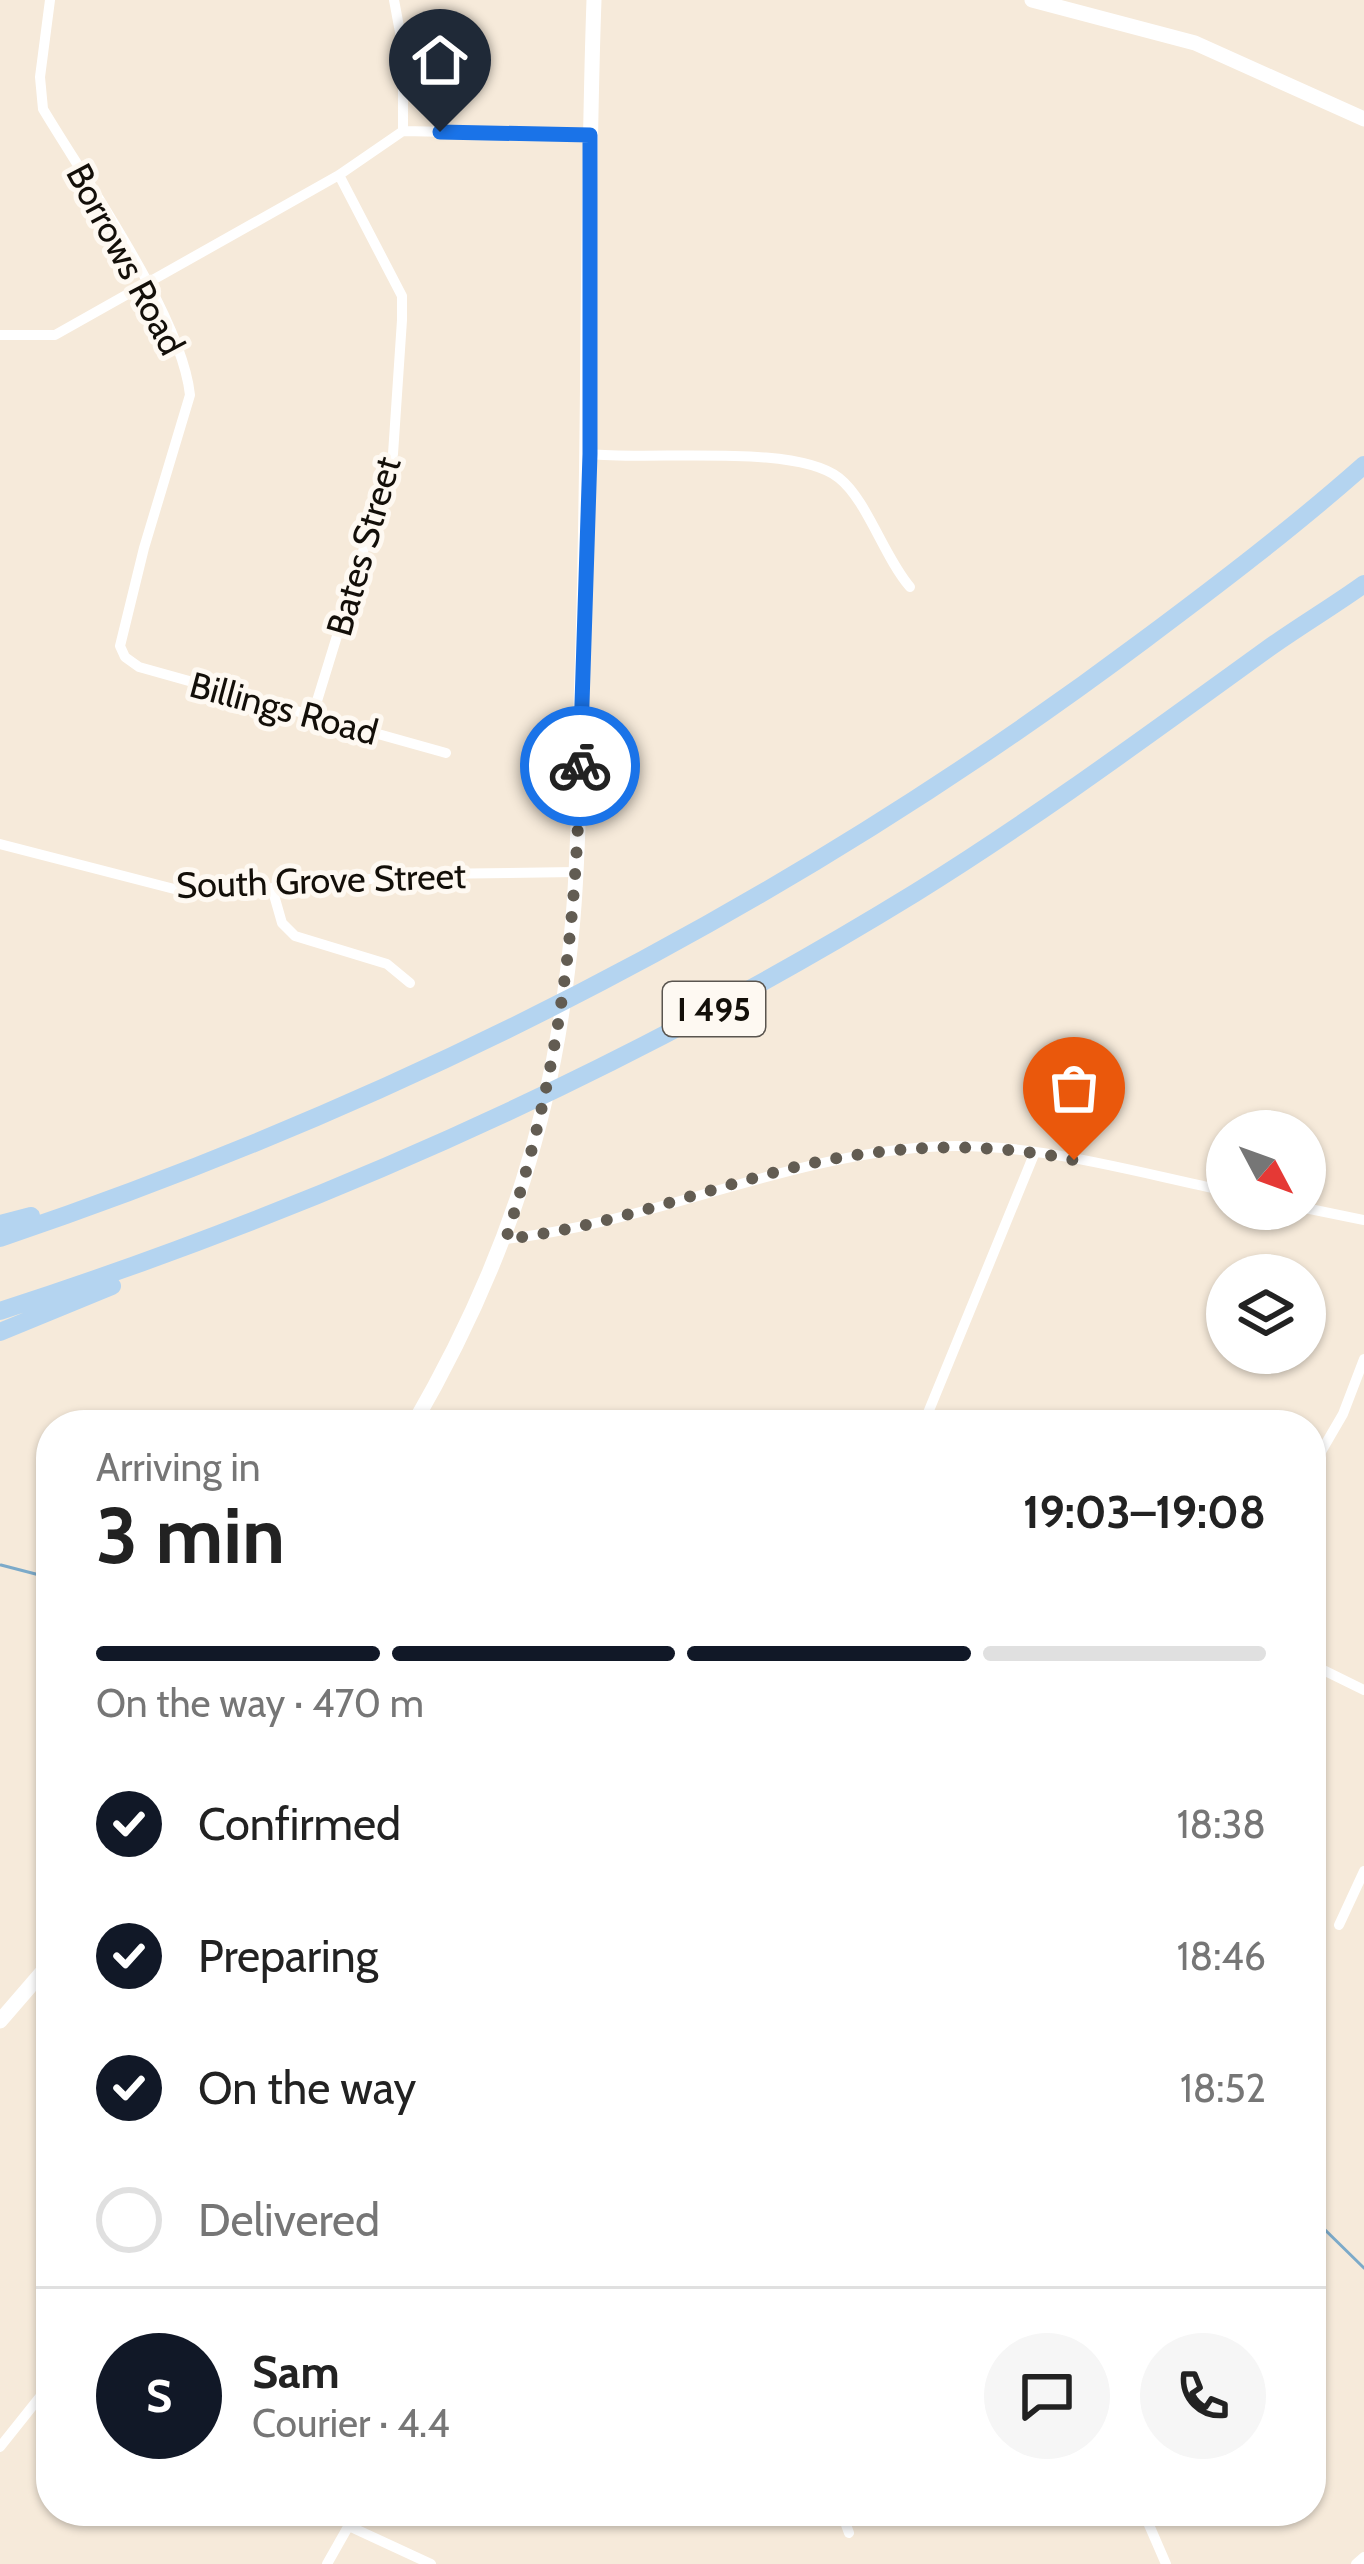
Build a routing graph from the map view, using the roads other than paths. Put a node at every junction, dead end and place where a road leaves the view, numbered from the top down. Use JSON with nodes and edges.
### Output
{"nodes":[{"id":1,"x":50,"y":0,"type":"edge"},
{"id":2,"x":394,"y":0,"type":"edge"},
{"id":3,"x":594,"y":0,"type":"edge"},
{"id":4,"x":1032,"y":0,"type":"edge"},
{"id":5,"x":1364,"y":119,"type":"edge"},
{"id":6,"x":403,"y":130,"type":"junction"},
{"id":7,"x":590,"y":135,"type":"junction"},
{"id":8,"x":339,"y":175,"type":"junction"},
{"id":9,"x":146,"y":284,"type":"junction"},
{"id":10,"x":0,"y":334,"type":"edge"},
{"id":11,"x":590,"y":454,"type":"junction"},
{"id":12,"x":1364,"y":465,"type":"edge"},
{"id":13,"x":1364,"y":584,"type":"edge"},
{"id":14,"x":910,"y":587,"type":"dead end"},
{"id":15,"x":125,"y":657,"type":"joint"},
{"id":16,"x":313,"y":714,"type":"junction"},
{"id":17,"x":446,"y":753,"type":"dead end"},
{"id":18,"x":0,"y":844,"type":"edge"},
{"id":19,"x":576,"y":872,"type":"junction"},
{"id":20,"x":272,"y":889,"type":"junction"},
{"id":21,"x":410,"y":983,"type":"dead end"},
{"id":22,"x":1035,"y":1152,"type":"junction"},
{"id":23,"x":157,"y":1182,"type":"junction"},
{"id":24,"x":1206,"y":1187,"type":"edge"},
{"id":25,"x":1326,"y":1212,"type":"edge"},
{"id":26,"x":1364,"y":1220,"type":"edge"},
{"id":27,"x":253,"y":1223,"type":"junction"},
{"id":28,"x":0,"y":1224,"type":"edge"},
{"id":29,"x":0,"y":1238,"type":"edge"},
{"id":30,"x":506,"y":1239,"type":"junction"},
{"id":31,"x":0,"y":1310,"type":"edge"},
{"id":32,"x":0,"y":1333,"type":"edge"},
{"id":33,"x":1364,"y":1359,"type":"edge"},
{"id":34,"x":421,"y":1410,"type":"edge"},
{"id":35,"x":928,"y":1410,"type":"edge"},
{"id":36,"x":1326,"y":1442,"type":"edge"},
{"id":37,"x":1326,"y":1671,"type":"edge"},
{"id":38,"x":1364,"y":1690,"type":"edge"},
{"id":39,"x":1364,"y":1871,"type":"edge"},
{"id":40,"x":1339,"y":1924,"type":"dead end"},
{"id":41,"x":36,"y":1979,"type":"edge"},
{"id":42,"x":0,"y":2020,"type":"edge"},
{"id":43,"x":36,"y":2403,"type":"edge"},
{"id":44,"x":0,"y":2447,"type":"edge"},
{"id":45,"x":846,"y":2526,"type":"edge"},
{"id":46,"x":1150,"y":2526,"type":"edge"},
{"id":47,"x":351,"y":2527,"type":"joint"},
{"id":48,"x":848,"y":2533,"type":"dead end"},
{"id":49,"x":1364,"y":2557,"type":"edge"},
{"id":50,"x":327,"y":2564,"type":"edge"},
{"id":51,"x":431,"y":2564,"type":"edge"},
{"id":52,"x":1166,"y":2564,"type":"edge"},
{"id":53,"x":1357,"y":2564,"type":"edge"}],
"edges":[{"from":1,"to":9,"type":"street","name":"Borrows Road"},
{"from":2,"to":6,"type":"street"},
{"from":3,"to":7,"type":"main road"},
{"from":4,"to":5,"type":"main road"},
{"from":6,"to":7,"type":"street"},
{"from":6,"to":8,"type":"street"},
{"from":7,"to":11,"type":"main road"},
{"from":8,"to":9,"type":"street"},
{"from":8,"to":16,"type":"street","name":"Bates Street"},
{"from":9,"to":10,"type":"street"},
{"from":9,"to":15,"type":"street","name":"Borrows Road"},
{"from":11,"to":14,"type":"street"},
{"from":11,"to":19,"type":"main road"},
{"from":12,"to":23,"type":"highway","number":"I 495"},
{"from":13,"to":27,"type":"highway","number":"I 495"},
{"from":15,"to":16,"type":"street","name":"Billings Road"},
{"from":16,"to":17,"type":"street","name":"Billings Road"},
{"from":18,"to":20,"type":"street","name":"South Grove Street"},
{"from":19,"to":20,"type":"street","name":"South Grove Street"},
{"from":19,"to":30,"type":"main road"},
{"from":20,"to":21,"type":"street"},
{"from":22,"to":24,"type":"street"},
{"from":22,"to":30,"type":"street"},
{"from":22,"to":35,"type":"street"},
{"from":23,"to":28,"type":"highway"},
{"from":23,"to":29,"type":"highway","number":"I 495"},
{"from":25,"to":26,"type":"street"},
{"from":27,"to":31,"type":"highway","number":"I 495"},
{"from":27,"to":32,"type":"highway"},
{"from":30,"to":34,"type":"main road"},
{"from":33,"to":36,"type":"street"},
{"from":37,"to":38,"type":"street"},
{"from":39,"to":40,"type":"street"},
{"from":41,"to":42,"type":"main road"},
{"from":43,"to":44,"type":"street"},
{"from":45,"to":48,"type":"street"},
{"from":46,"to":52,"type":"street"},
{"from":47,"to":50,"type":"street"},
{"from":47,"to":51,"type":"street"},
{"from":49,"to":53,"type":"street"}]}
